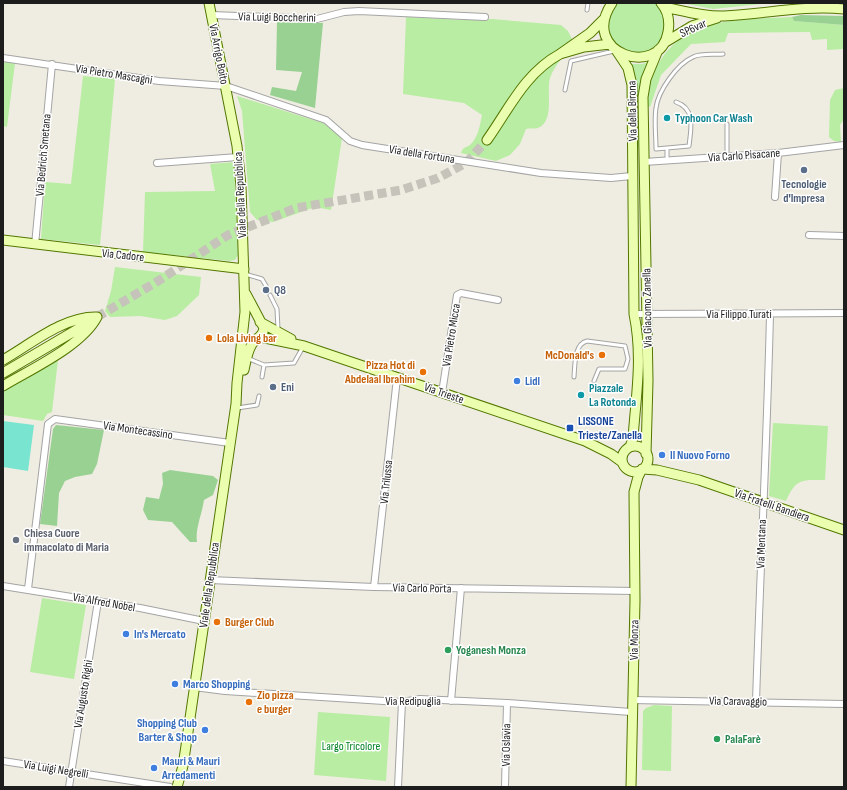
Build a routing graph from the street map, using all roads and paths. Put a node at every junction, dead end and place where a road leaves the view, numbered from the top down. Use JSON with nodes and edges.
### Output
{"nodes":[{"id":1,"x":209,"y":3,"type":"edge"},
{"id":2,"x":588,"y":3,"type":"edge"},
{"id":3,"x":612,"y":3,"type":"edge"},
{"id":4,"x":662,"y":5,"type":"edge"},
{"id":5,"x":844,"y":9,"type":"edge"},
{"id":6,"x":587,"y":10,"type":"dead end"},
{"id":7,"x":212,"y":15,"type":"junction"},
{"id":8,"x":724,"y":16,"type":"junction"},
{"id":9,"x":485,"y":17,"type":"dead end"},
{"id":10,"x":604,"y":19,"type":"junction"},
{"id":11,"x":664,"y":43,"type":"junction"},
{"id":12,"x":613,"y":47,"type":"junction"},
{"id":13,"x":658,"y":50,"type":"junction"},
{"id":14,"x":560,"y":54,"type":"junction"},
{"id":15,"x":723,"y":54,"type":"dead end"},
{"id":16,"x":3,"y":58,"type":"edge"},
{"id":17,"x":52,"y":64,"type":"junction"},
{"id":18,"x":226,"y":86,"type":"junction"},
{"id":19,"x":565,"y":90,"type":"dead end"},
{"id":20,"x":676,"y":102,"type":"dead end"},
{"id":21,"x":230,"y":104,"type":"joint"},
{"id":22,"x":727,"y":124,"type":"dead end"},
{"id":23,"x":487,"y":140,"type":"tunnel mouth"},
{"id":24,"x":844,"y":145,"type":"edge"},
{"id":25,"x":667,"y":148,"type":"junction"},
{"id":26,"x":778,"y":153,"type":"junction"},
{"id":27,"x":238,"y":156,"type":"junction"},
{"id":28,"x":727,"y":156,"type":"junction"},
{"id":29,"x":667,"y":161,"type":"junction"},
{"id":30,"x":644,"y":162,"type":"junction"},
{"id":31,"x":157,"y":163,"type":"dead end"},
{"id":32,"x":632,"y":176,"type":"junction"},
{"id":33,"x":775,"y":197,"type":"dead end"},
{"id":34,"x":809,"y":235,"type":"dead end"},
{"id":35,"x":844,"y":236,"type":"edge"},
{"id":36,"x":3,"y":240,"type":"edge"},
{"id":37,"x":35,"y":245,"type":"junction"},
{"id":38,"x":244,"y":272,"type":"junction"},
{"id":39,"x":245,"y":286,"type":"junction"},
{"id":40,"x":266,"y":286,"type":"dead end"},
{"id":41,"x":270,"y":295,"type":"dead end"},
{"id":42,"x":498,"y":300,"type":"dead end"},
{"id":43,"x":844,"y":313,"type":"edge"},
{"id":44,"x":634,"y":314,"type":"junction"},
{"id":45,"x":646,"y":314,"type":"junction"},
{"id":46,"x":770,"y":314,"type":"junction"},
{"id":47,"x":97,"y":317,"type":"junction"},
{"id":48,"x":261,"y":322,"type":"junction"},
{"id":49,"x":244,"y":328,"type":"junction"},
{"id":50,"x":278,"y":333,"type":"junction"},
{"id":51,"x":258,"y":338,"type":"junction"},
{"id":52,"x":304,"y":346,"type":"junction"},
{"id":53,"x":247,"y":358,"type":"junction"},
{"id":54,"x":3,"y":360,"type":"edge"},
{"id":55,"x":264,"y":365,"type":"junction"},
{"id":56,"x":3,"y":373,"type":"edge"},
{"id":57,"x":262,"y":377,"type":"dead end"},
{"id":58,"x":574,"y":377,"type":"dead end"},
{"id":59,"x":397,"y":378,"type":"junction"},
{"id":60,"x":594,"y":381,"type":"dead end"},
{"id":61,"x":3,"y":386,"type":"edge"},
{"id":62,"x":442,"y":392,"type":"junction"},
{"id":63,"x":259,"y":396,"type":"dead end"},
{"id":64,"x":236,"y":406,"type":"junction"},
{"id":65,"x":585,"y":441,"type":"junction"},
{"id":66,"x":230,"y":443,"type":"junction"},
{"id":67,"x":628,"y":448,"type":"junction"},
{"id":68,"x":647,"y":456,"type":"junction"},
{"id":69,"x":624,"y":465,"type":"junction"},
{"id":70,"x":642,"y":469,"type":"junction"},
{"id":71,"x":699,"y":480,"type":"junction"},
{"id":72,"x":634,"y":492,"type":"junction"},
{"id":73,"x":762,"y":503,"type":"junction"},
{"id":74,"x":844,"y":530,"type":"edge"},
{"id":75,"x":210,"y":580,"type":"junction"},
{"id":76,"x":3,"y":586,"type":"edge"},
{"id":77,"x":374,"y":587,"type":"junction"},
{"id":78,"x":461,"y":588,"type":"junction"},
{"id":79,"x":28,"y":589,"type":"junction"},
{"id":80,"x":634,"y":591,"type":"junction"},
{"id":81,"x":98,"y":601,"type":"junction"},
{"id":82,"x":204,"y":622,"type":"junction"},
{"id":83,"x":194,"y":687,"type":"junction"},
{"id":84,"x":632,"y":700,"type":"junction"},
{"id":85,"x":451,"y":701,"type":"junction"},
{"id":86,"x":402,"y":702,"type":"junction"},
{"id":87,"x":756,"y":702,"type":"junction"},
{"id":88,"x":507,"y":703,"type":"junction"},
{"id":89,"x":844,"y":704,"type":"edge"},
{"id":90,"x":631,"y":712,"type":"junction"},
{"id":91,"x":3,"y":760,"type":"edge"},
{"id":92,"x":183,"y":766,"type":"junction"},
{"id":93,"x":71,"y":772,"type":"junction"},
{"id":94,"x":158,"y":786,"type":"edge"},
{"id":95,"x":69,"y":787,"type":"edge"},
{"id":96,"x":170,"y":787,"type":"edge"},
{"id":97,"x":177,"y":787,"type":"edge"},
{"id":98,"x":184,"y":787,"type":"edge"},
{"id":99,"x":398,"y":787,"type":"edge"},
{"id":100,"x":505,"y":787,"type":"edge"},
{"id":101,"x":631,"y":787,"type":"edge"}],
"edges":[{"from":1,"to":7,"type":"street","name":"Via Arrigo Boito"},
{"from":2,"to":6,"type":"lane"},
{"from":3,"to":10,"type":"street"},
{"from":4,"to":8,"type":"street","name":"SP6var","number":"SP6var"},
{"from":4,"to":11,"type":"street","name":"SP6var"},
{"from":5,"to":8,"type":"street","name":"SP6var","number":"SP6var"},
{"from":7,"to":9,"type":"street","name":"Via Luigi Boccherini"},
{"from":7,"to":18,"type":"street","name":"Via Arrigo Boito"},
{"from":8,"to":11,"type":"street","name":"SP6var","number":"SP6var"},
{"from":10,"to":12,"type":"street"},
{"from":10,"to":14,"type":"street"},
{"from":11,"to":13,"type":"street","name":"SP6var"},
{"from":12,"to":13,"type":"street","name":"SP6var"},
{"from":12,"to":14,"type":"street"},
{"from":12,"to":19,"type":"lane"},
{"from":12,"to":32,"type":"street","name":"Via della Birona"},
{"from":13,"to":30,"type":"street","name":"Via della Birona"},
{"from":14,"to":23,"type":"street"},
{"from":15,"to":25,"type":"lane"},
{"from":16,"to":17,"type":"street","name":"Via Pietro Mascagni"},
{"from":17,"to":18,"type":"street","name":"Via Pietro Mascagni"},
{"from":17,"to":37,"type":"street","name":"Via Bedrich Smetana"},
{"from":18,"to":21,"type":"street","name":"Via Arrigo Boito"},
{"from":18,"to":32,"type":"street","name":"Via della Fortuna"},
{"from":20,"to":25,"type":"lane"},
{"from":21,"to":27,"type":"street","name":"Viale della Repubblica"},
{"from":22,"to":28,"type":"lane"},
{"from":24,"to":26,"type":"street","name":"Via Carlo Pisacane"},
{"from":25,"to":29,"type":"lane"},
{"from":26,"to":28,"type":"street","name":"Via Carlo Pisacane"},
{"from":26,"to":33,"type":"street"},
{"from":27,"to":31,"type":"street"},
{"from":27,"to":38,"type":"street","name":"Viale della Repubblica"},
{"from":28,"to":29,"type":"street","name":"Via Carlo Pisacane"},
{"from":29,"to":30,"type":"street","name":"Via Carlo Pisacane"},
{"from":30,"to":45,"type":"street","name":"Via Giacomo Zanella"},
{"from":32,"to":44,"type":"street","name":"Via Giacomo Zanella"},
{"from":34,"to":35,"type":"street"},
{"from":36,"to":37,"type":"street","name":"Via Cadore"},
{"from":37,"to":38,"type":"street","name":"Via Cadore"},
{"from":38,"to":39,"type":"street","name":"Viale della Repubblica"},
{"from":38,"to":40,"type":"lane"},
{"from":39,"to":48,"type":"street","name":"Viale della Repubblica"},
{"from":39,"to":49,"type":"street","name":"Viale della Repubblica"},
{"from":41,"to":50,"type":"lane"},
{"from":42,"to":62,"type":"street","name":"Via Pietro Micca"},
{"from":43,"to":46,"type":"street","name":"Via Filippo Turati"},
{"from":44,"to":45,"type":"street","name":"Via Filippo Turati"},
{"from":44,"to":67,"type":"street","name":"Via Giacomo Zanella"},
{"from":45,"to":46,"type":"street","name":"Via Filippo Turati"},
{"from":45,"to":68,"type":"street","name":"Via Giacomo Zanella"},
{"from":46,"to":73,"type":"street","name":"Via Mentana"},
{"from":47,"to":54,"type":"street"},
{"from":47,"to":56,"type":"street"},
{"from":47,"to":61,"type":"street"},
{"from":48,"to":49,"type":"street"},
{"from":48,"to":50,"type":"street","name":"Via Trieste"},
{"from":48,"to":51,"type":"street","name":"Viale della Repubblica"},
{"from":49,"to":51,"type":"street"},
{"from":49,"to":64,"type":"street","name":"Viale della Repubblica"},
{"from":50,"to":52,"type":"street","name":"Via Trieste"},
{"from":51,"to":52,"type":"street","name":"Via Trieste"},
{"from":51,"to":53,"type":"street","name":"Viale della Repubblica"},
{"from":52,"to":55,"type":"lane"},
{"from":52,"to":59,"type":"street","name":"Via Trieste"},
{"from":53,"to":55,"type":"lane"},
{"from":53,"to":64,"type":"street","name":"Viale della Repubblica"},
{"from":55,"to":57,"type":"lane"},
{"from":58,"to":60,"type":"lane"},
{"from":59,"to":62,"type":"street","name":"Via Trieste"},
{"from":59,"to":77,"type":"street","name":"Via Trilussa"},
{"from":62,"to":65,"type":"street","name":"Via Trieste"},
{"from":63,"to":64,"type":"lane"},
{"from":64,"to":66,"type":"street","name":"Viale della Repubblica"},
{"from":65,"to":67,"type":"street","name":"Via Trieste"},
{"from":65,"to":69,"type":"street","name":"Via Trieste"},
{"from":66,"to":75,"type":"street","name":"Viale della Repubblica"},
{"from":66,"to":79,"type":"street","name":"Via Montecassino"},
{"from":67,"to":68,"type":"street"},
{"from":67,"to":69,"type":"street"},
{"from":68,"to":70,"type":"street"},
{"from":68,"to":71,"type":"street","name":"Via Fratelli Bandiera"},
{"from":69,"to":70,"type":"street"},
{"from":69,"to":72,"type":"street","name":"Via Monza"},
{"from":70,"to":71,"type":"street","name":"Via Fratelli Bandiera"},
{"from":70,"to":72,"type":"street","name":"Via Monza"},
{"from":71,"to":73,"type":"street","name":"Via Fratelli Bandiera"},
{"from":72,"to":80,"type":"street","name":"Via Monza"},
{"from":73,"to":74,"type":"street","name":"Via Fratelli Bandiera"},
{"from":73,"to":87,"type":"street","name":"Via Mentana"},
{"from":75,"to":77,"type":"street","name":"Via Carlo Porta"},
{"from":75,"to":82,"type":"street","name":"Viale della Repubblica"},
{"from":76,"to":79,"type":"street","name":"Via Alfred Nobel"},
{"from":77,"to":78,"type":"street","name":"Via Carlo Porta"},
{"from":78,"to":80,"type":"street","name":"Via Carlo Porta"},
{"from":78,"to":85,"type":"street"},
{"from":79,"to":81,"type":"street","name":"Via Alfred Nobel"},
{"from":80,"to":84,"type":"street","name":"Via Monza"},
{"from":81,"to":82,"type":"street","name":"Via Alfred Nobel"},
{"from":81,"to":93,"type":"street","name":"Via Augusto Righi"},
{"from":82,"to":83,"type":"street","name":"Viale della Repubblica"},
{"from":83,"to":86,"type":"street","name":"Via Redipuglia"},
{"from":83,"to":92,"type":"street","name":"Viale della Repubblica"},
{"from":84,"to":87,"type":"street","name":"Via Caravaggio"},
{"from":84,"to":90,"type":"street","name":"Via Monza"},
{"from":85,"to":86,"type":"street","name":"Via Redipuglia"},
{"from":85,"to":88,"type":"street","name":"Via Redipuglia"},
{"from":86,"to":99,"type":"street"},
{"from":87,"to":89,"type":"street","name":"Via Caravaggio"},
{"from":88,"to":90,"type":"street","name":"Via Redipuglia"},
{"from":88,"to":100,"type":"street","name":"Via Oslavia"},
{"from":90,"to":101,"type":"street","name":"Via Monza"},
{"from":91,"to":93,"type":"street","name":"Via Luigi Negrelli"},
{"from":92,"to":97,"type":"street","name":"Viale della Repubblica"},
{"from":92,"to":98,"type":"street","name":"Viale della Repubblica"},
{"from":93,"to":94,"type":"street","name":"Via Luigi Negrelli"},
{"from":93,"to":95,"type":"street","name":"Via Augusto Righi"},
{"from":94,"to":96,"type":"street","name":"Via Luigi Negrelli"},
{"from":97,"to":98,"type":"street","name":"Viale della Repubblica"}]}
